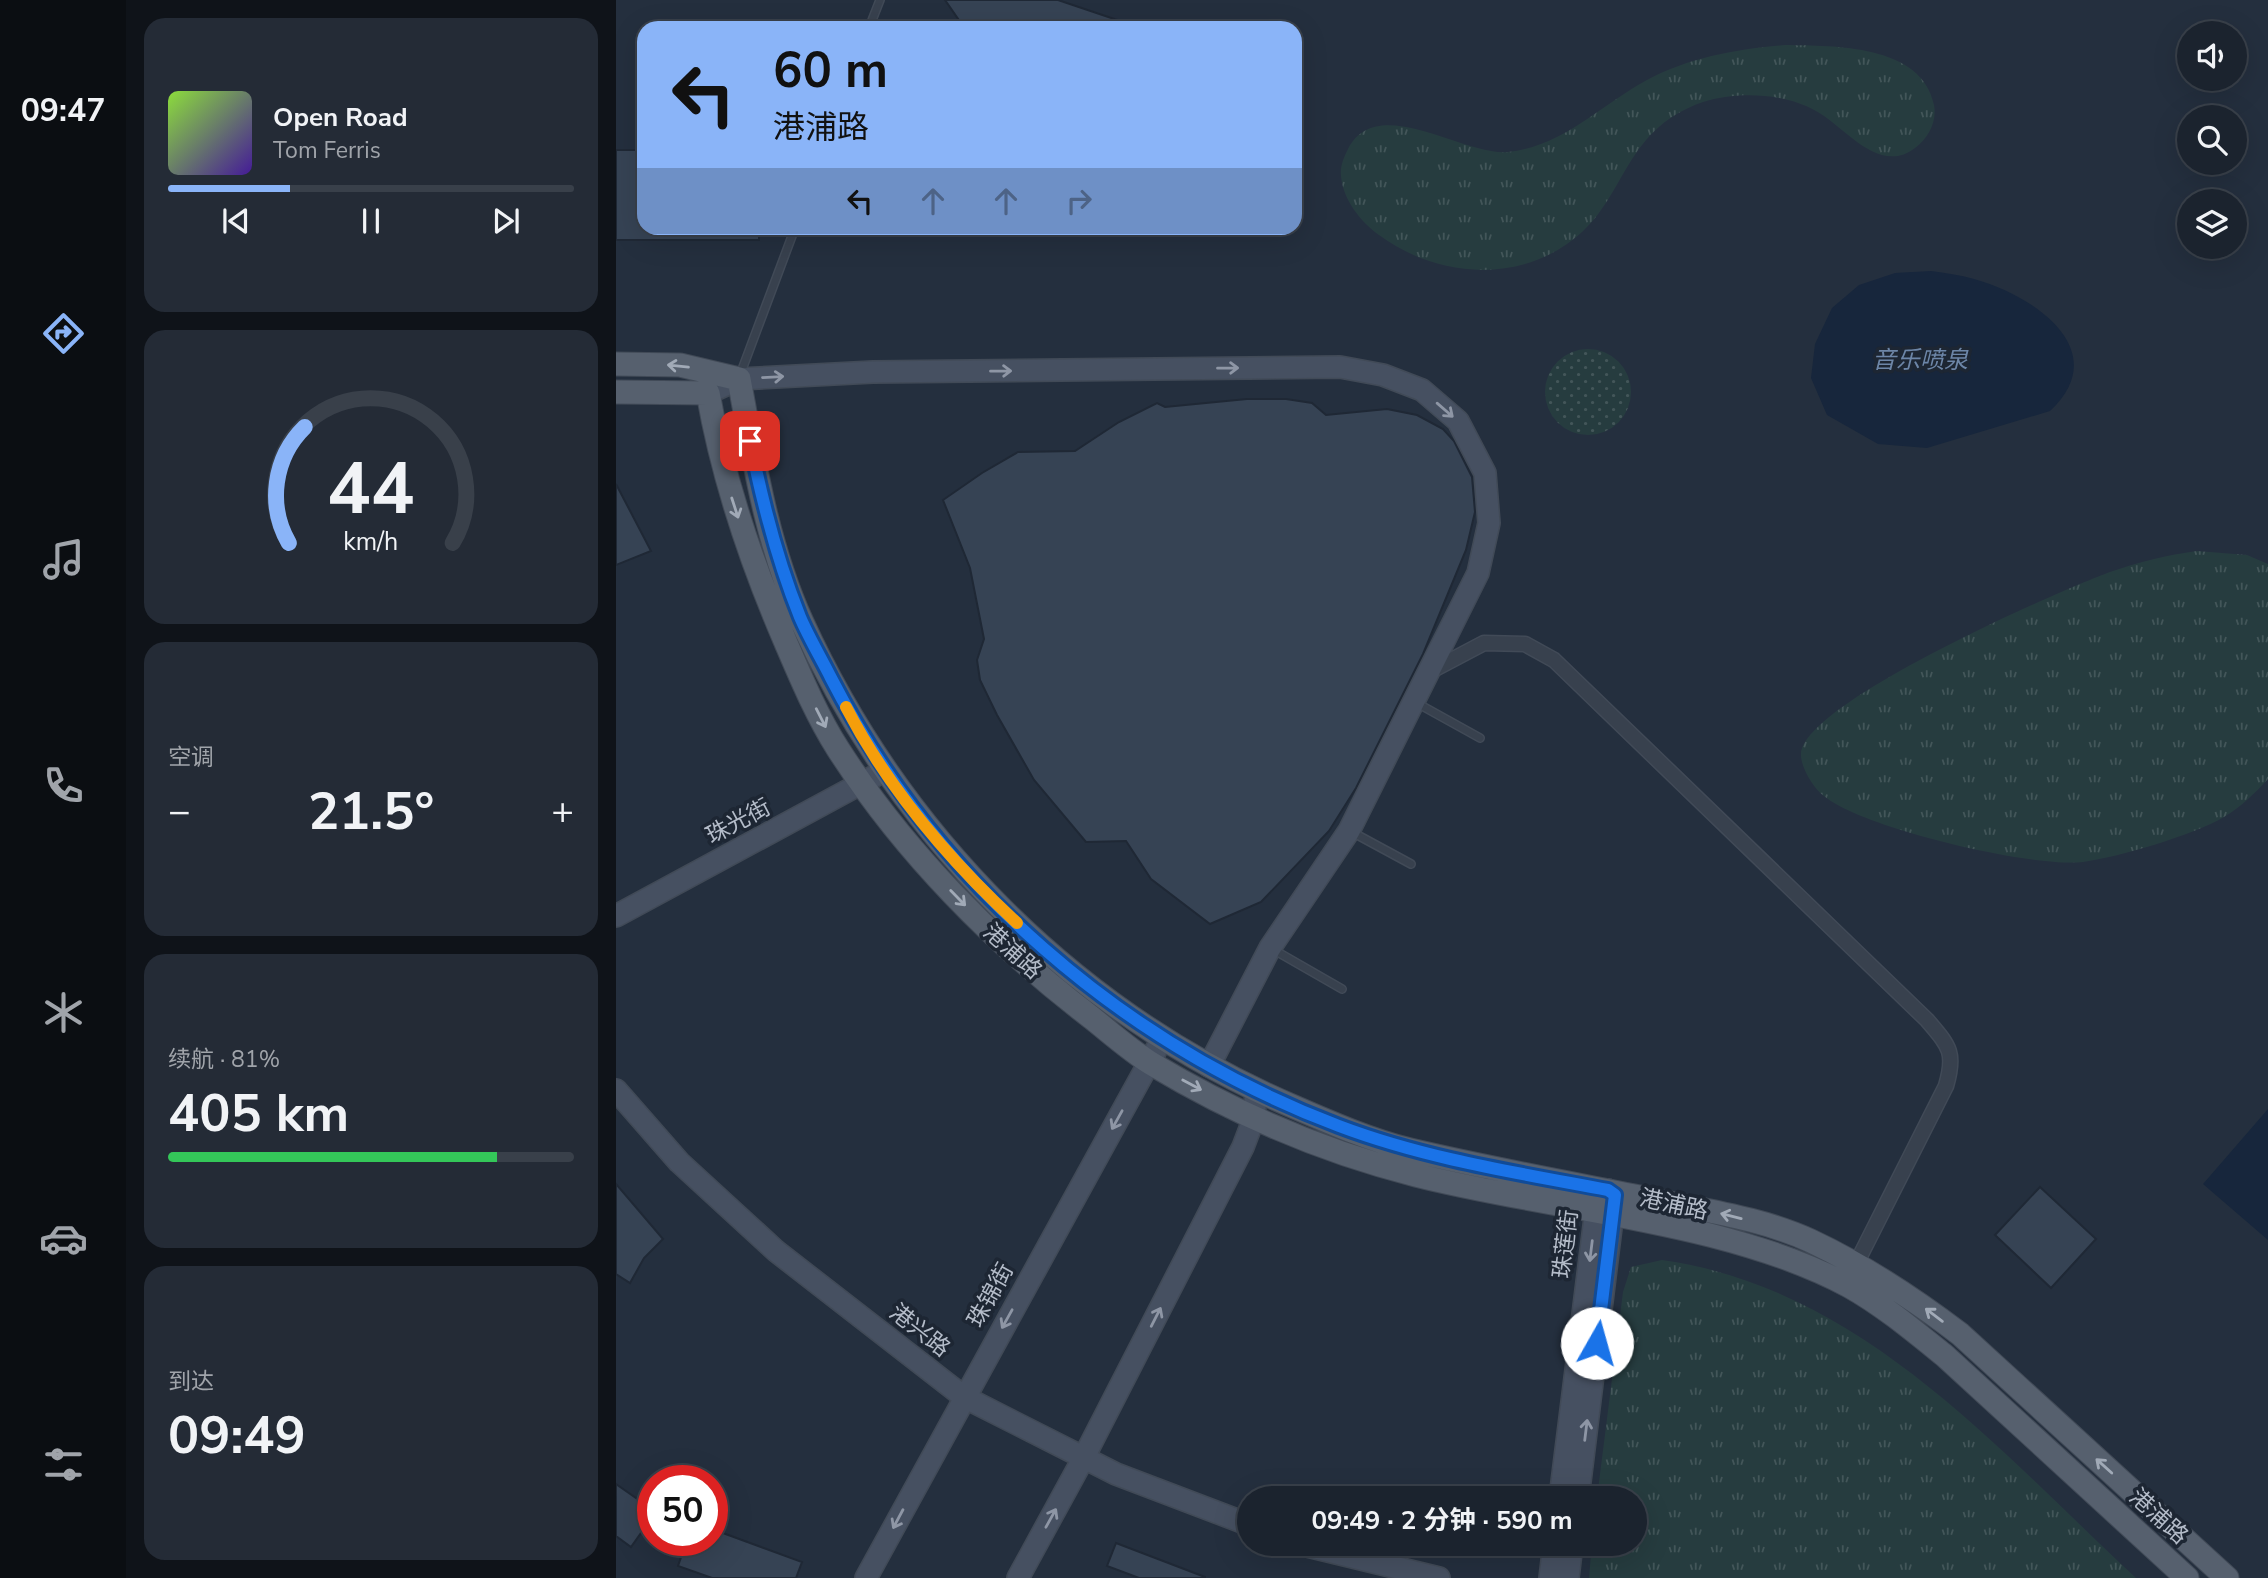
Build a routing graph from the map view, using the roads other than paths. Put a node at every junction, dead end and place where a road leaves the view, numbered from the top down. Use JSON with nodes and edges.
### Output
{"nodes":[{"id":1,"x":880,"y":0,"type":"edge"},
{"id":2,"x":872,"y":21,"type":"edge"},
{"id":3,"x":792,"y":235,"type":"edge"},
{"id":4,"x":616,"y":365,"type":"edge"},
{"id":5,"x":739,"y":379,"type":"junction"},
{"id":6,"x":616,"y":392,"type":"edge"},
{"id":7,"x":708,"y":393,"type":"junction"},
{"id":8,"x":1429,"y":672,"type":"junction"},
{"id":9,"x":1415,"y":701,"type":"junction"},
{"id":10,"x":1480,"y":738,"type":"dead end"},
{"id":11,"x":884,"y":771,"type":"junction"},
{"id":12,"x":862,"y":785,"type":"junction"},
{"id":13,"x":1349,"y":831,"type":"junction"},
{"id":14,"x":1411,"y":864,"type":"dead end"},
{"id":15,"x":616,"y":916,"type":"edge"},
{"id":16,"x":1270,"y":948,"type":"junction"},
{"id":17,"x":1342,"y":989,"type":"dead end"},
{"id":18,"x":1162,"y":1040,"type":"junction"},
{"id":19,"x":1149,"y":1062,"type":"junction"},
{"id":20,"x":1209,"y":1066,"type":"junction"},
{"id":21,"x":616,"y":1090,"type":"edge"},
{"id":22,"x":1256,"y":1091,"type":"junction"},
{"id":23,"x":1254,"y":1118,"type":"junction"},
{"id":24,"x":1608,"y":1190,"type":"junction"},
{"id":25,"x":1604,"y":1215,"type":"junction"},
{"id":26,"x":1855,"y":1266,"type":"junction"},
{"id":27,"x":964,"y":1397,"type":"junction"},
{"id":28,"x":1083,"y":1459,"type":"junction"},
{"id":29,"x":1562,"y":1486,"type":"edge"},
{"id":30,"x":1579,"y":1486,"type":"edge"},
{"id":31,"x":1237,"y":1520,"type":"edge"},
{"id":32,"x":1348,"y":1556,"type":"edge"},
{"id":33,"x":1553,"y":1556,"type":"edge"},
{"id":34,"x":1571,"y":1556,"type":"edge"},
{"id":35,"x":2221,"y":1576,"type":"edge"},
{"id":36,"x":866,"y":1578,"type":"edge"},
{"id":37,"x":1018,"y":1578,"type":"edge"},
{"id":38,"x":1439,"y":1578,"type":"edge"},
{"id":39,"x":1550,"y":1578,"type":"edge"},
{"id":40,"x":1568,"y":1578,"type":"edge"},
{"id":41,"x":2186,"y":1578,"type":"edge"}],
"edges":[{"from":1,"to":2,"type":"lane"},
{"from":3,"to":5,"type":"lane"},
{"from":5,"to":4,"type":"main road","one_way":true},
{"from":5,"to":7,"type":"main road"},
{"from":5,"to":8,"type":"main road","one_way":true},
{"from":5,"to":11,"type":"main road","name":"港浦路"},
{"from":6,"to":7,"type":"main road"},
{"from":7,"to":12,"type":"main road","name":"港浦路","one_way":true},
{"from":8,"to":9,"type":"main road"},
{"from":8,"to":26,"type":"street"},
{"from":9,"to":10,"type":"lane"},
{"from":9,"to":13,"type":"main road"},
{"from":11,"to":12,"type":"main road","name":"珠光街"},
{"from":11,"to":18,"type":"main road","name":"港浦路"},
{"from":12,"to":15,"type":"main road","name":"珠光街"},
{"from":12,"to":19,"type":"main road","name":"港浦路","one_way":true},
{"from":13,"to":14,"type":"lane"},
{"from":13,"to":16,"type":"main road"},
{"from":16,"to":17,"type":"lane"},
{"from":16,"to":20,"type":"main road"},
{"from":18,"to":19,"type":"main road","name":"珠锦街"},
{"from":18,"to":20,"type":"main road","name":"港浦路"},
{"from":19,"to":23,"type":"main road","name":"港浦路","one_way":true},
{"from":19,"to":27,"type":"main road","name":"珠锦街","one_way":true},
{"from":20,"to":22,"type":"main road","name":"港浦路"},
{"from":21,"to":27,"type":"main road","name":"港兴路"},
{"from":22,"to":23,"type":"main road"},
{"from":22,"to":24,"type":"main road","name":"港浦路"},
{"from":23,"to":25,"type":"main road","name":"港浦路"},
{"from":28,"to":23,"type":"main road","one_way":true},
{"from":24,"to":25,"type":"main road","name":"珠莲街"},
{"from":26,"to":24,"type":"main road","name":"港浦路","one_way":true},
{"from":25,"to":29,"type":"main road","name":"珠莲街","one_way":true},
{"from":30,"to":25,"type":"main road","name":"珠莲街","one_way":true},
{"from":25,"to":41,"type":"main road","name":"港浦路"},
{"from":35,"to":26,"type":"main road","name":"港浦路","one_way":true},
{"from":27,"to":28,"type":"main road","name":"港兴路"},
{"from":27,"to":36,"type":"main road","name":"珠锦街","one_way":true},
{"from":28,"to":31,"type":"main road","name":"港兴路"},
{"from":37,"to":28,"type":"main road","one_way":true},
{"from":32,"to":38,"type":"main road"},
{"from":33,"to":39,"type":"main road"},
{"from":34,"to":40,"type":"main road"}]}
